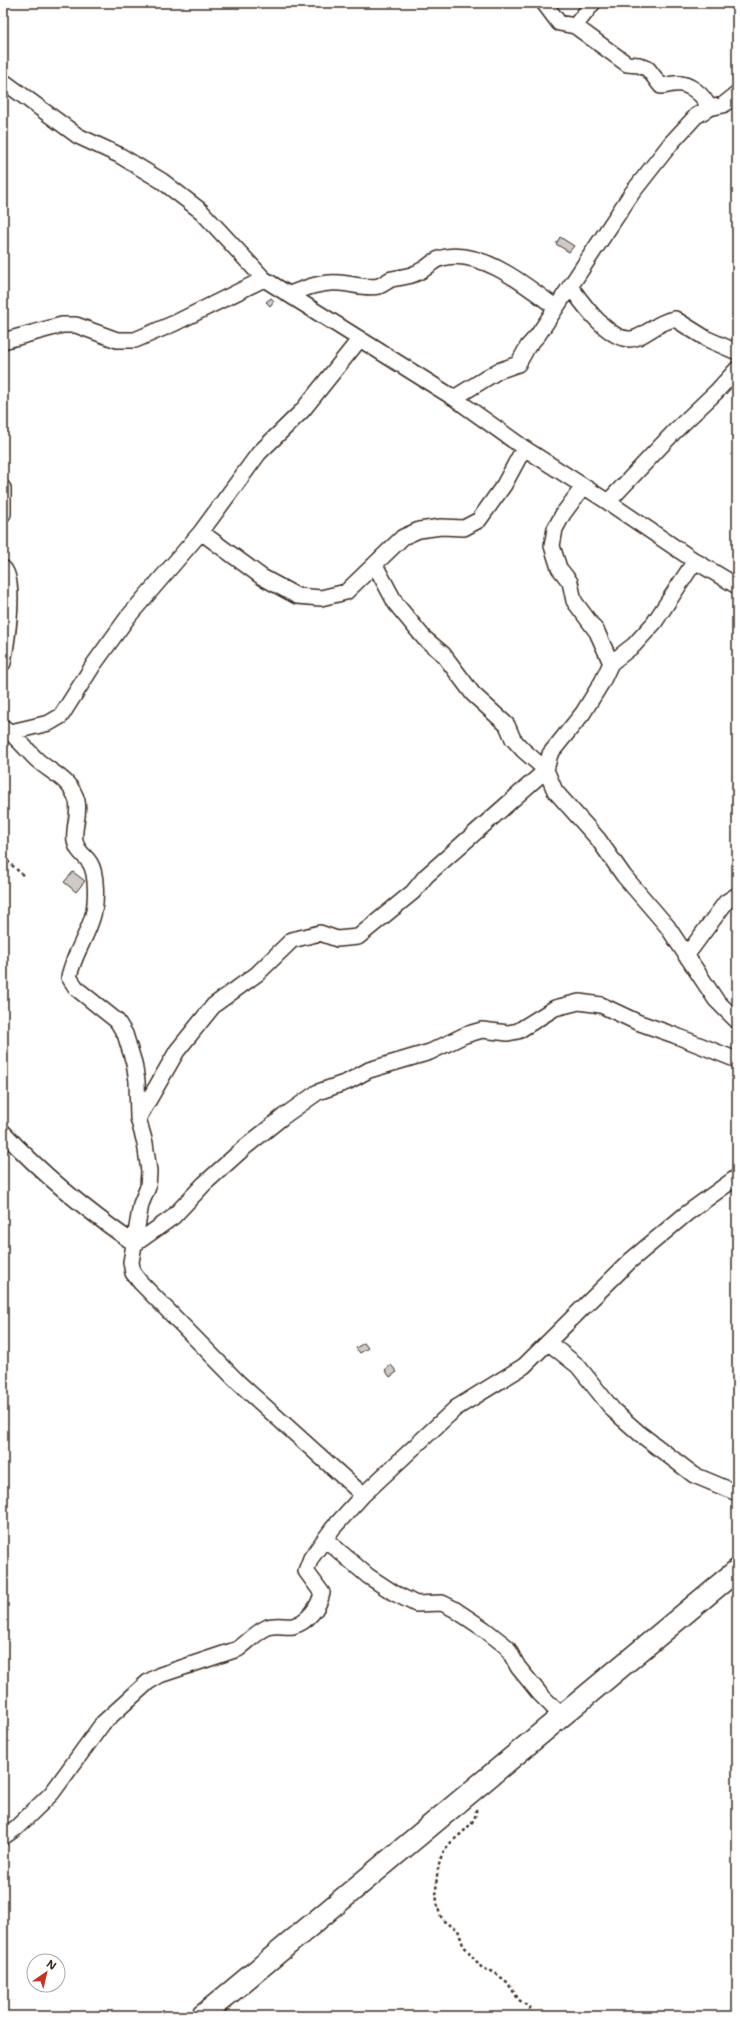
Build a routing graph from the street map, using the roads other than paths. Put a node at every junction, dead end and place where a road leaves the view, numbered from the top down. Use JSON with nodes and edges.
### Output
{"nodes":[{"id":1,"x":544,"y":3,"type":"edge"},
{"id":2,"x":592,"y":3,"type":"edge"},
{"id":3,"x":575,"y":26,"type":"junction"},
{"id":4,"x":3,"y":80,"type":"edge"},
{"id":5,"x":737,"y":94,"type":"edge"},
{"id":6,"x":709,"y":108,"type":"junction"},
{"id":7,"x":264,"y":279,"type":"junction"},
{"id":8,"x":570,"y":286,"type":"junction"},
{"id":9,"x":290,"y":294,"type":"junction"},
{"id":10,"x":555,"y":307,"type":"junction"},
{"id":11,"x":359,"y":340,"type":"junction"},
{"id":12,"x":3,"y":341,"type":"edge"},
{"id":13,"x":737,"y":352,"type":"edge"},
{"id":14,"x":737,"y":369,"type":"edge"},
{"id":15,"x":454,"y":398,"type":"junction"},
{"id":16,"x":524,"y":448,"type":"junction"},
{"id":17,"x":583,"y":487,"type":"junction"},
{"id":18,"x":3,"y":488,"type":"edge"},
{"id":19,"x":608,"y":502,"type":"junction"},
{"id":20,"x":3,"y":514,"type":"edge"},
{"id":21,"x":201,"y":532,"type":"junction"},
{"id":22,"x":696,"y":561,"type":"junction"},
{"id":23,"x":375,"y":565,"type":"junction"},
{"id":24,"x":3,"y":568,"type":"edge"},
{"id":25,"x":737,"y":586,"type":"edge"},
{"id":26,"x":3,"y":662,"type":"edge"},
{"id":27,"x":611,"y":663,"type":"junction"},
{"id":28,"x":7,"y":730,"type":"edge"},
{"id":29,"x":546,"y":770,"type":"junction"},
{"id":30,"x":737,"y":896,"type":"edge"},
{"id":31,"x":686,"y":956,"type":"junction"},
{"id":32,"x":737,"y":1021,"type":"edge"},
{"id":33,"x":737,"y":1060,"type":"edge"},
{"id":34,"x":138,"y":1118,"type":"junction"},
{"id":35,"x":3,"y":1132,"type":"edge"},
{"id":36,"x":737,"y":1177,"type":"edge"},
{"id":37,"x":135,"y":1244,"type":"junction"},
{"id":38,"x":549,"y":1343,"type":"junction"},
{"id":39,"x":737,"y":1493,"type":"edge"},
{"id":40,"x":363,"y":1495,"type":"junction"},
{"id":41,"x":326,"y":1539,"type":"junction"},
{"id":42,"x":737,"y":1570,"type":"edge"},
{"id":43,"x":562,"y":1716,"type":"junction"},
{"id":44,"x":3,"y":1837,"type":"edge"},
{"id":45,"x":202,"y":2016,"type":"edge"}],
"edges":[{"from":1,"to":3,"type":"street"},
{"from":2,"to":3,"type":"street"},
{"from":3,"to":6,"type":"street"},
{"from":4,"to":7,"type":"street"},
{"from":5,"to":6,"type":"street"},
{"from":6,"to":8,"type":"street"},
{"from":7,"to":9,"type":"street"},
{"from":7,"to":12,"type":"street"},
{"from":8,"to":10,"type":"street"},
{"from":8,"to":13,"type":"street"},
{"from":9,"to":10,"type":"street"},
{"from":9,"to":11,"type":"street"},
{"from":10,"to":15,"type":"street"},
{"from":11,"to":15,"type":"street"},
{"from":11,"to":21,"type":"street"},
{"from":14,"to":19,"type":"street"},
{"from":15,"to":16,"type":"street"},
{"from":16,"to":17,"type":"street"},
{"from":16,"to":23,"type":"street"},
{"from":17,"to":19,"type":"street"},
{"from":17,"to":27,"type":"street"},
{"from":18,"to":20,"type":"street"},
{"from":19,"to":22,"type":"street"},
{"from":21,"to":23,"type":"street"},
{"from":21,"to":28,"type":"street"},
{"from":22,"to":25,"type":"street"},
{"from":22,"to":27,"type":"street"},
{"from":23,"to":29,"type":"street"},
{"from":24,"to":26,"type":"street"},
{"from":27,"to":29,"type":"street"},
{"from":28,"to":34,"type":"street"},
{"from":29,"to":31,"type":"street"},
{"from":29,"to":34,"type":"street"},
{"from":30,"to":31,"type":"street"},
{"from":31,"to":32,"type":"street"},
{"from":33,"to":37,"type":"street"},
{"from":34,"to":37,"type":"street"},
{"from":35,"to":37,"type":"street"},
{"from":36,"to":38,"type":"street"},
{"from":37,"to":40,"type":"street"},
{"from":38,"to":39,"type":"street"},
{"from":38,"to":40,"type":"street"},
{"from":40,"to":41,"type":"street"},
{"from":41,"to":43,"type":"street"},
{"from":41,"to":44,"type":"street"},
{"from":42,"to":43,"type":"main road"},
{"from":43,"to":45,"type":"main road"}]}
